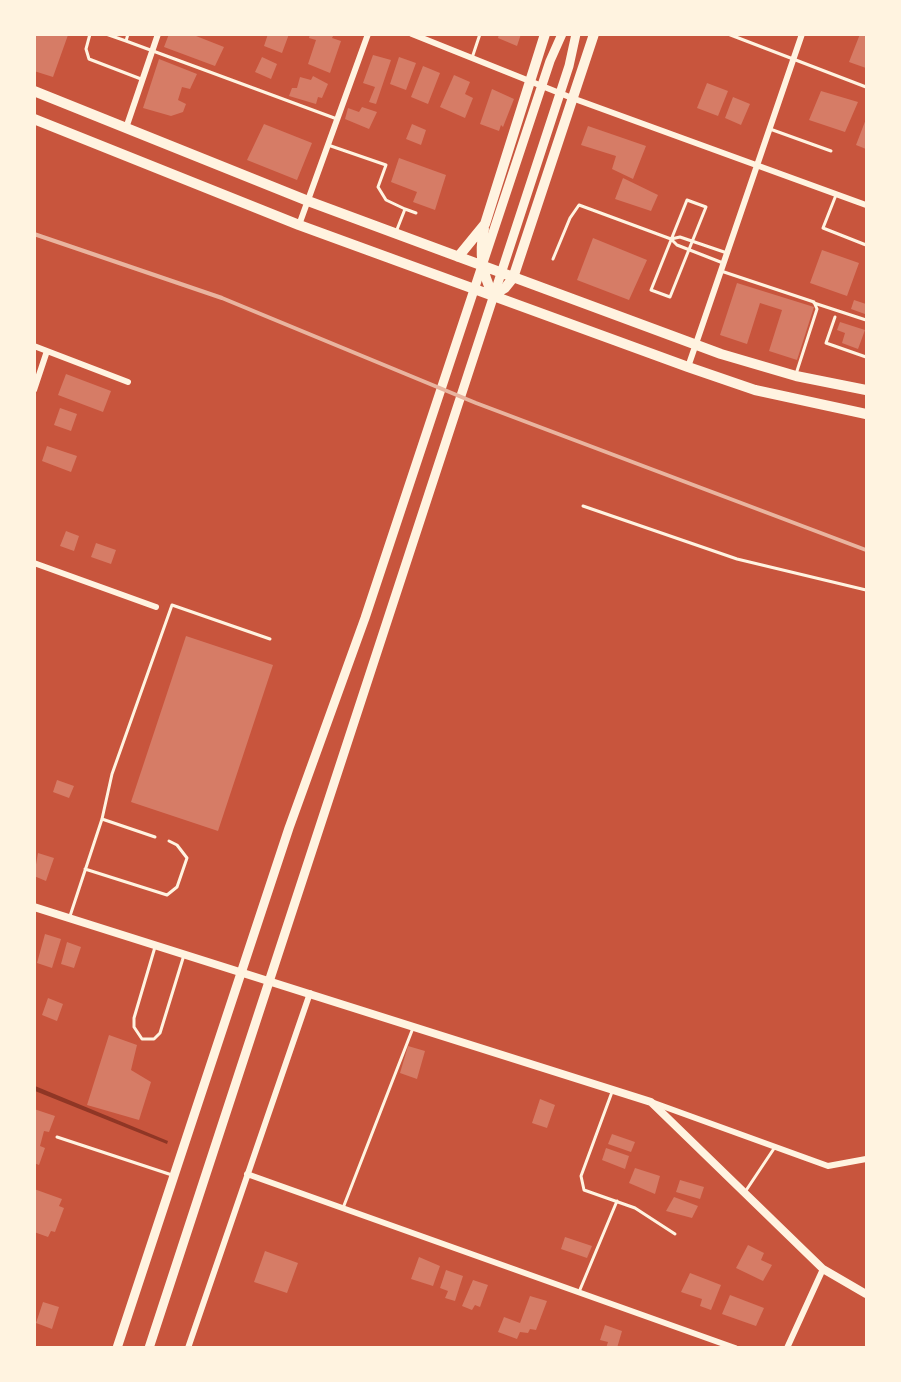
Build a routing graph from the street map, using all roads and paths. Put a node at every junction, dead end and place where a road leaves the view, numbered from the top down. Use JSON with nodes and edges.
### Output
{"nodes":[{"id":1,"x":90,"y":34,"type":"edge"},
{"id":2,"x":106,"y":34,"type":"edge"},
{"id":3,"x":128,"y":34,"type":"edge"},
{"id":4,"x":158,"y":34,"type":"edge"},
{"id":5,"x":368,"y":34,"type":"edge"},
{"id":6,"x":412,"y":34,"type":"edge"},
{"id":7,"x":480,"y":34,"type":"edge"},
{"id":8,"x":545,"y":34,"type":"edge"},
{"id":9,"x":562,"y":34,"type":"edge"},
{"id":10,"x":576,"y":34,"type":"edge"},
{"id":11,"x":594,"y":34,"type":"edge"},
{"id":12,"x":728,"y":34,"type":"edge"},
{"id":13,"x":802,"y":34,"type":"edge"},
{"id":14,"x":126,"y":42,"type":"junction"},
{"id":15,"x":153,"y":50,"type":"junction"},
{"id":16,"x":472,"y":57,"type":"junction"},
{"id":17,"x":793,"y":60,"type":"junction"},
{"id":18,"x":142,"y":80,"type":"junction"},
{"id":19,"x":531,"y":80,"type":"junction"},
{"id":20,"x":867,"y":87,"type":"edge"},
{"id":21,"x":34,"y":92,"type":"edge"},
{"id":22,"x":572,"y":98,"type":"junction"},
{"id":23,"x":34,"y":119,"type":"edge"},
{"id":24,"x":338,"y":119,"type":"junction"},
{"id":25,"x":126,"y":128,"type":"junction"},
{"id":26,"x":769,"y":128,"type":"junction"},
{"id":27,"x":328,"y":145,"type":"junction"},
{"id":28,"x":831,"y":151,"type":"dead end"},
{"id":29,"x":757,"y":163,"type":"junction"},
{"id":30,"x":837,"y":193,"type":"junction"},
{"id":31,"x":308,"y":201,"type":"junction"},
{"id":32,"x":867,"y":204,"type":"edge"},
{"id":33,"x":405,"y":208,"type":"junction"},
{"id":34,"x":416,"y":213,"type":"dead end"},
{"id":35,"x":485,"y":224,"type":"junction"},
{"id":36,"x":299,"y":225,"type":"junction"},
{"id":37,"x":395,"y":234,"type":"junction"},
{"id":38,"x":671,"y":239,"type":"junction"},
{"id":39,"x":693,"y":241,"type":"junction"},
{"id":40,"x":867,"y":245,"type":"edge"},
{"id":41,"x":689,"y":250,"type":"junction"},
{"id":42,"x":727,"y":253,"type":"junction"},
{"id":43,"x":458,"y":257,"type":"junction"},
{"id":44,"x":554,"y":260,"type":"dead end"},
{"id":45,"x":723,"y":263,"type":"junction"},
{"id":46,"x":482,"y":266,"type":"junction"},
{"id":47,"x":721,"y":271,"type":"junction"},
{"id":48,"x":513,"y":278,"type":"junction"},
{"id":49,"x":493,"y":295,"type":"junction"},
{"id":50,"x":814,"y":302,"type":"junction"},
{"id":51,"x":835,"y":317,"type":"dead end"},
{"id":52,"x":867,"y":320,"type":"edge"},
{"id":53,"x":696,"y":345,"type":"junction"},
{"id":54,"x":34,"y":346,"type":"edge"},
{"id":55,"x":47,"y":351,"type":"junction"},
{"id":56,"x":867,"y":357,"type":"edge"},
{"id":57,"x":688,"y":367,"type":"junction"},
{"id":58,"x":796,"y":376,"type":"junction"},
{"id":59,"x":128,"y":382,"type":"dead end"},
{"id":60,"x":34,"y":390,"type":"edge"},
{"id":61,"x":867,"y":390,"type":"edge"},
{"id":62,"x":867,"y":414,"type":"edge"},
{"id":63,"x":583,"y":506,"type":"dead end"},
{"id":64,"x":34,"y":563,"type":"edge"},
{"id":65,"x":867,"y":590,"type":"edge"},
{"id":66,"x":156,"y":607,"type":"dead end"},
{"id":67,"x":270,"y":639,"type":"dead end"},
{"id":68,"x":102,"y":819,"type":"junction"},
{"id":69,"x":154,"y":837,"type":"dead end"},
{"id":70,"x":169,"y":841,"type":"dead end"},
{"id":71,"x":85,"y":869,"type":"junction"},
{"id":72,"x":34,"y":907,"type":"edge"},
{"id":73,"x":69,"y":918,"type":"junction"},
{"id":74,"x":155,"y":945,"type":"junction"},
{"id":75,"x":184,"y":954,"type":"junction"},
{"id":76,"x":241,"y":972,"type":"junction"},
{"id":77,"x":270,"y":981,"type":"junction"},
{"id":78,"x":310,"y":993,"type":"junction"},
{"id":79,"x":413,"y":1026,"type":"junction"},
{"id":80,"x":613,"y":1090,"type":"junction"},
{"id":81,"x":651,"y":1102,"type":"junction"},
{"id":82,"x":57,"y":1137,"type":"dead end"},
{"id":83,"x":775,"y":1147,"type":"junction"},
{"id":84,"x":867,"y":1159,"type":"edge"},
{"id":85,"x":247,"y":1174,"type":"junction"},
{"id":86,"x":174,"y":1175,"type":"junction"},
{"id":87,"x":744,"y":1193,"type":"junction"},
{"id":88,"x":617,"y":1201,"type":"junction"},
{"id":89,"x":343,"y":1208,"type":"junction"},
{"id":90,"x":675,"y":1234,"type":"dead end"},
{"id":91,"x":823,"y":1269,"type":"junction"},
{"id":92,"x":579,"y":1292,"type":"junction"},
{"id":93,"x":867,"y":1294,"type":"edge"},
{"id":94,"x":117,"y":1347,"type":"edge"},
{"id":95,"x":149,"y":1347,"type":"edge"},
{"id":96,"x":188,"y":1347,"type":"edge"},
{"id":97,"x":735,"y":1347,"type":"edge"},
{"id":98,"x":787,"y":1347,"type":"edge"}],
"edges":[{"from":1,"to":18,"type":"lane"},
{"from":2,"to":14,"type":"lane"},
{"from":3,"to":14,"type":"lane"},
{"from":4,"to":15,"type":"street"},
{"from":5,"to":24,"type":"street"},
{"from":6,"to":16,"type":"street"},
{"from":7,"to":16,"type":"lane"},
{"from":8,"to":19,"type":"main road"},
{"from":9,"to":76,"type":"main road"},
{"from":10,"to":77,"type":"main road"},
{"from":11,"to":22,"type":"main road"},
{"from":12,"to":17,"type":"lane"},
{"from":13,"to":17,"type":"street"},
{"from":14,"to":15,"type":"lane"},
{"from":15,"to":18,"type":"street"},
{"from":15,"to":24,"type":"lane"},
{"from":16,"to":19,"type":"street"},
{"from":17,"to":20,"type":"lane"},
{"from":17,"to":26,"type":"street"},
{"from":18,"to":25,"type":"street"},
{"from":19,"to":22,"type":"street"},
{"from":19,"to":35,"type":"main road"},
{"from":21,"to":25,"type":"main road"},
{"from":22,"to":29,"type":"street"},
{"from":22,"to":48,"type":"main road"},
{"from":23,"to":36,"type":"main road"},
{"from":24,"to":27,"type":"street"},
{"from":25,"to":31,"type":"main road"},
{"from":26,"to":28,"type":"lane"},
{"from":26,"to":29,"type":"street"},
{"from":27,"to":31,"type":"street"},
{"from":27,"to":33,"type":"lane"},
{"from":29,"to":30,"type":"street"},
{"from":29,"to":42,"type":"street"},
{"from":30,"to":32,"type":"street"},
{"from":30,"to":40,"type":"lane"},
{"from":31,"to":36,"type":"street"},
{"from":31,"to":37,"type":"main road"},
{"from":33,"to":34,"type":"lane"},
{"from":33,"to":37,"type":"lane"},
{"from":35,"to":43,"type":"main road"},
{"from":35,"to":46,"type":"main road"},
{"from":36,"to":49,"type":"main road"},
{"from":37,"to":43,"type":"main road"},
{"from":38,"to":39,"type":"lane"},
{"from":38,"to":39,"type":"lane"},
{"from":38,"to":41,"type":"lane"},
{"from":38,"to":41,"type":"lane"},
{"from":38,"to":44,"type":"lane"},
{"from":39,"to":41,"type":"lane"},
{"from":39,"to":42,"type":"lane"},
{"from":41,"to":45,"type":"lane"},
{"from":42,"to":45,"type":"street"},
{"from":43,"to":46,"type":"main road"},
{"from":45,"to":47,"type":"street"},
{"from":46,"to":48,"type":"main road"},
{"from":46,"to":49,"type":"main road"},
{"from":47,"to":50,"type":"lane"},
{"from":47,"to":53,"type":"street"},
{"from":48,"to":49,"type":"main road"},
{"from":48,"to":53,"type":"main road"},
{"from":49,"to":57,"type":"main road"},
{"from":50,"to":52,"type":"lane"},
{"from":50,"to":58,"type":"lane"},
{"from":51,"to":56,"type":"lane"},
{"from":53,"to":57,"type":"street"},
{"from":53,"to":58,"type":"main road"},
{"from":54,"to":55,"type":"street"},
{"from":55,"to":59,"type":"street"},
{"from":55,"to":60,"type":"street"},
{"from":57,"to":62,"type":"main road"},
{"from":58,"to":61,"type":"main road"},
{"from":63,"to":65,"type":"lane"},
{"from":64,"to":66,"type":"street"},
{"from":67,"to":68,"type":"lane"},
{"from":68,"to":69,"type":"lane"},
{"from":68,"to":71,"type":"lane"},
{"from":70,"to":71,"type":"lane"},
{"from":71,"to":73,"type":"lane"},
{"from":72,"to":73,"type":"street"},
{"from":73,"to":74,"type":"street"},
{"from":74,"to":75,"type":"street"},
{"from":74,"to":75,"type":"lane"},
{"from":75,"to":76,"type":"street"},
{"from":76,"to":77,"type":"street"},
{"from":76,"to":86,"type":"main road"},
{"from":77,"to":78,"type":"street"},
{"from":77,"to":95,"type":"main road"},
{"from":78,"to":79,"type":"street"},
{"from":78,"to":85,"type":"street"},
{"from":79,"to":80,"type":"street"},
{"from":79,"to":89,"type":"lane"},
{"from":80,"to":81,"type":"street"},
{"from":80,"to":88,"type":"lane"},
{"from":81,"to":83,"type":"street"},
{"from":81,"to":87,"type":"street"},
{"from":82,"to":86,"type":"lane"},
{"from":83,"to":84,"type":"street"},
{"from":83,"to":87,"type":"lane"},
{"from":85,"to":89,"type":"street"},
{"from":85,"to":96,"type":"street"},
{"from":86,"to":94,"type":"main road"},
{"from":87,"to":91,"type":"street"},
{"from":88,"to":90,"type":"lane"},
{"from":88,"to":92,"type":"lane"},
{"from":89,"to":92,"type":"street"},
{"from":91,"to":93,"type":"street"},
{"from":91,"to":98,"type":"street"},
{"from":92,"to":97,"type":"street"}]}
